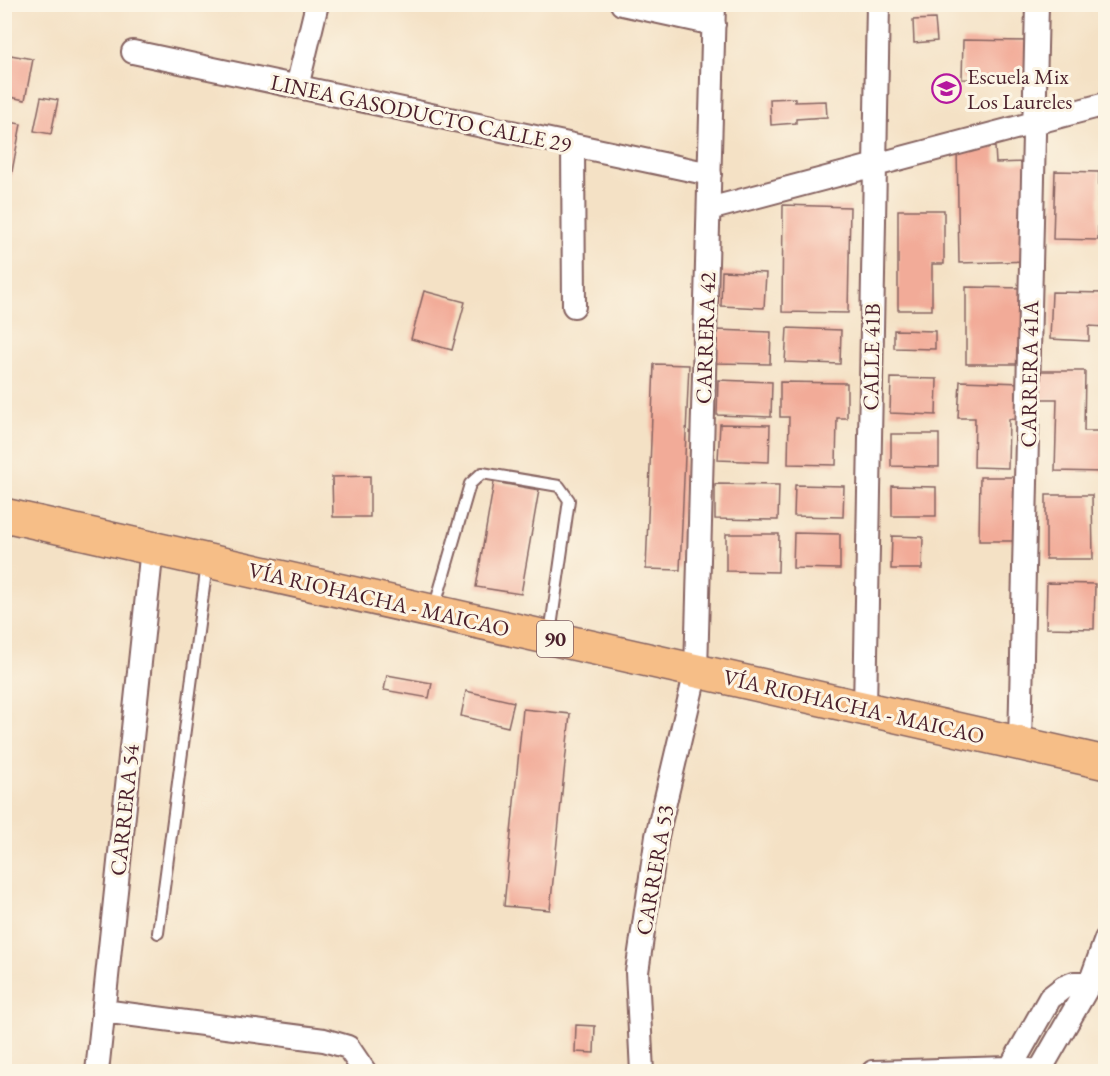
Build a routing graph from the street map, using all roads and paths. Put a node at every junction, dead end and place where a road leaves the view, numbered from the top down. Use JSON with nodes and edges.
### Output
{"nodes":[{"id":1,"x":317,"y":4,"type":"edge"},
{"id":2,"x":622,"y":4,"type":"edge"},
{"id":3,"x":878,"y":4,"type":"edge"},
{"id":4,"x":1037,"y":4,"type":"edge"},
{"id":5,"x":714,"y":14,"type":"edge"},
{"id":6,"x":133,"y":52,"type":"dead end"},
{"id":7,"x":297,"y":87,"type":"junction"},
{"id":8,"x":1106,"y":104,"type":"edge"},
{"id":9,"x":1035,"y":123,"type":"junction"},
{"id":10,"x":573,"y":145,"type":"junction"},
{"id":11,"x":874,"y":165,"type":"junction"},
{"id":12,"x":710,"y":174,"type":"junction"},
{"id":13,"x":709,"y":209,"type":"junction"},
{"id":14,"x":574,"y":306,"type":"dead end"},
{"id":15,"x":4,"y":515,"type":"edge"},
{"id":16,"x":152,"y":548,"type":"junction"},
{"id":17,"x":207,"y":561,"type":"junction"},
{"id":18,"x":434,"y":612,"type":"junction"},
{"id":19,"x":549,"y":637,"type":"junction"},
{"id":20,"x":696,"y":671,"type":"junction"},
{"id":21,"x":866,"y":709,"type":"junction"},
{"id":22,"x":1020,"y":743,"type":"junction"},
{"id":23,"x":1106,"y":763,"type":"edge"},
{"id":24,"x":158,"y":933,"type":"dead end"},
{"id":25,"x":1106,"y":939,"type":"edge"},
{"id":26,"x":1090,"y":983,"type":"junction"},
{"id":27,"x":103,"y":1011,"type":"junction"},
{"id":28,"x":1009,"y":1070,"type":"edge"},
{"id":29,"x":97,"y":1071,"type":"edge"},
{"id":30,"x":365,"y":1071,"type":"edge"},
{"id":31,"x":642,"y":1071,"type":"edge"},
{"id":32,"x":873,"y":1071,"type":"edge"},
{"id":33,"x":1039,"y":1071,"type":"edge"}],
"edges":[{"from":1,"to":7,"type":"street"},
{"from":2,"to":5,"type":"street"},
{"from":3,"to":11,"type":"street","name":"CALLE 41B"},
{"from":4,"to":9,"type":"street","name":"CARRERA 41A"},
{"from":5,"to":12,"type":"street","name":"CARRERA 42"},
{"from":6,"to":7,"type":"street","name":"LINEA GASODUCTO CALLE 29"},
{"from":7,"to":10,"type":"street","name":"LINEA GASODUCTO CALLE 29"},
{"from":8,"to":9,"type":"street"},
{"from":9,"to":11,"type":"street"},
{"from":9,"to":22,"type":"street","name":"CARRERA 41A"},
{"from":10,"to":12,"type":"street","name":"LINEA GASODUCTO CALLE 29"},
{"from":10,"to":14,"type":"street"},
{"from":11,"to":13,"type":"street"},
{"from":11,"to":21,"type":"street","name":"CALLE 41B"},
{"from":12,"to":13,"type":"street","name":"CARRERA 42"},
{"from":13,"to":20,"type":"street","name":"CARRERA 42"},
{"from":15,"to":16,"type":"highway","name":"VÍA RIOHACHA - MAICAO","number":"90"},
{"from":16,"to":17,"type":"highway","name":"VÍA RIOHACHA - MAICAO","number":"90"},
{"from":16,"to":27,"type":"street","name":"CARRERA 54"},
{"from":17,"to":18,"type":"highway","name":"VÍA RIOHACHA - MAICAO","number":"90"},
{"from":17,"to":24,"type":"lane"},
{"from":18,"to":19,"type":"highway","name":"VÍA RIOHACHA - MAICAO","number":"90"},
{"from":18,"to":19,"type":"lane"},
{"from":19,"to":20,"type":"highway","name":"VÍA RIOHACHA - MAICAO","number":"90"},
{"from":20,"to":21,"type":"highway","name":"VÍA RIOHACHA - MAICAO","number":"90"},
{"from":20,"to":31,"type":"street","name":"CARRERA 53"},
{"from":21,"to":22,"type":"highway","name":"VÍA RIOHACHA - MAICAO","number":"90"},
{"from":22,"to":23,"type":"highway","name":"VÍA RIOHACHA - MAICAO","number":"90"},
{"from":25,"to":26,"type":"street"},
{"from":26,"to":28,"type":"street"},
{"from":26,"to":33,"type":"street"},
{"from":27,"to":29,"type":"street","name":"CARRERA 54"},
{"from":27,"to":30,"type":"street"},
{"from":28,"to":32,"type":"street"},
{"from":28,"to":33,"type":"street"}]}
